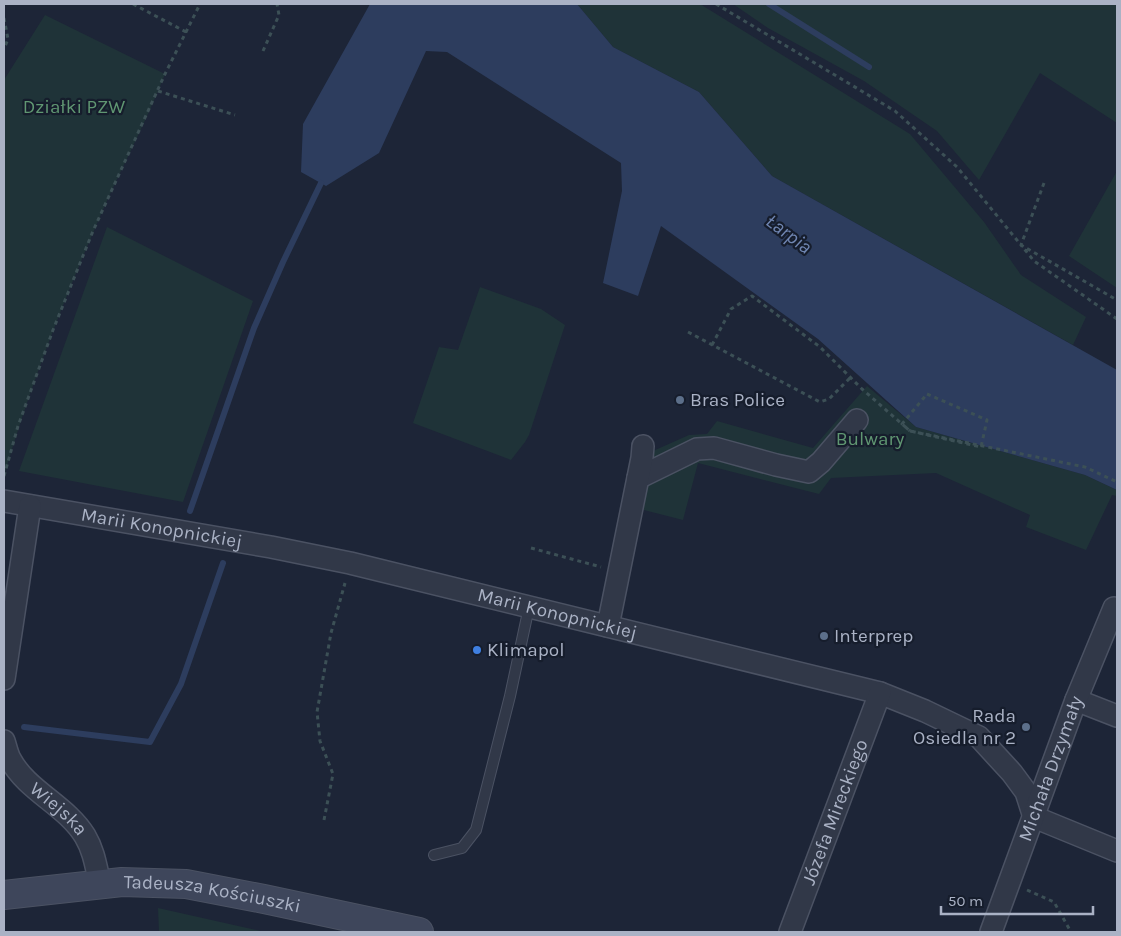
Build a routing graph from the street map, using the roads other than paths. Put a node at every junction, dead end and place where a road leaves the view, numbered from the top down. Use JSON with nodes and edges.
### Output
{"nodes":[{"id":1,"x":857,"y":420,"type":"dead end"},
{"id":2,"x":643,"y":446,"type":"dead end"},
{"id":3,"x":638,"y":478,"type":"junction"},
{"id":4,"x":4,"y":501,"type":"edge"},
{"id":5,"x":30,"y":506,"type":"junction"},
{"id":6,"x":529,"y":607,"type":"junction"},
{"id":7,"x":1114,"y":608,"type":"dead end"},
{"id":8,"x":608,"y":626,"type":"junction"},
{"id":9,"x":4,"y":679,"type":"edge"},
{"id":10,"x":880,"y":693,"type":"junction"},
{"id":11,"x":1076,"y":700,"type":"junction"},
{"id":12,"x":1117,"y":716,"type":"edge"},
{"id":13,"x":6,"y":753,"type":"edge"},
{"id":14,"x":1034,"y":817,"type":"junction"},
{"id":15,"x":1117,"y":851,"type":"edge"},
{"id":16,"x":434,"y":855,"type":"dead end"},
{"id":17,"x":100,"y":884,"type":"junction"},
{"id":18,"x":4,"y":895,"type":"edge"},
{"id":19,"x":419,"y":932,"type":"edge"},
{"id":20,"x":790,"y":932,"type":"edge"},
{"id":21,"x":991,"y":932,"type":"edge"}],
"edges":[{"from":1,"to":3,"type":"street"},
{"from":2,"to":3,"type":"street"},
{"from":3,"to":8,"type":"street"},
{"from":4,"to":5,"type":"street","name":"Marii Konopnickiej"},
{"from":5,"to":6,"type":"street","name":"Marii Konopnickiej"},
{"from":5,"to":9,"type":"street"},
{"from":6,"to":8,"type":"street","name":"Marii Konopnickiej"},
{"from":6,"to":16,"type":"lane"},
{"from":7,"to":11,"type":"street","name":"Michała Drzymały"},
{"from":8,"to":10,"type":"street","name":"Marii Konopnickiej"},
{"from":10,"to":14,"type":"street","name":"Marii Konopnickiej"},
{"from":10,"to":20,"type":"street","name":"Józefa Mireckiego"},
{"from":11,"to":12,"type":"street"},
{"from":11,"to":14,"type":"street","name":"Michała Drzymały"},
{"from":13,"to":17,"type":"street","name":"Wiejska"},
{"from":14,"to":15,"type":"street"},
{"from":14,"to":21,"type":"street","name":"Michała Drzymały"},
{"from":17,"to":18,"type":"main road","name":"Tadeusza Kościuszki"},
{"from":17,"to":19,"type":"main road","name":"Tadeusza Kościuszki"}]}
